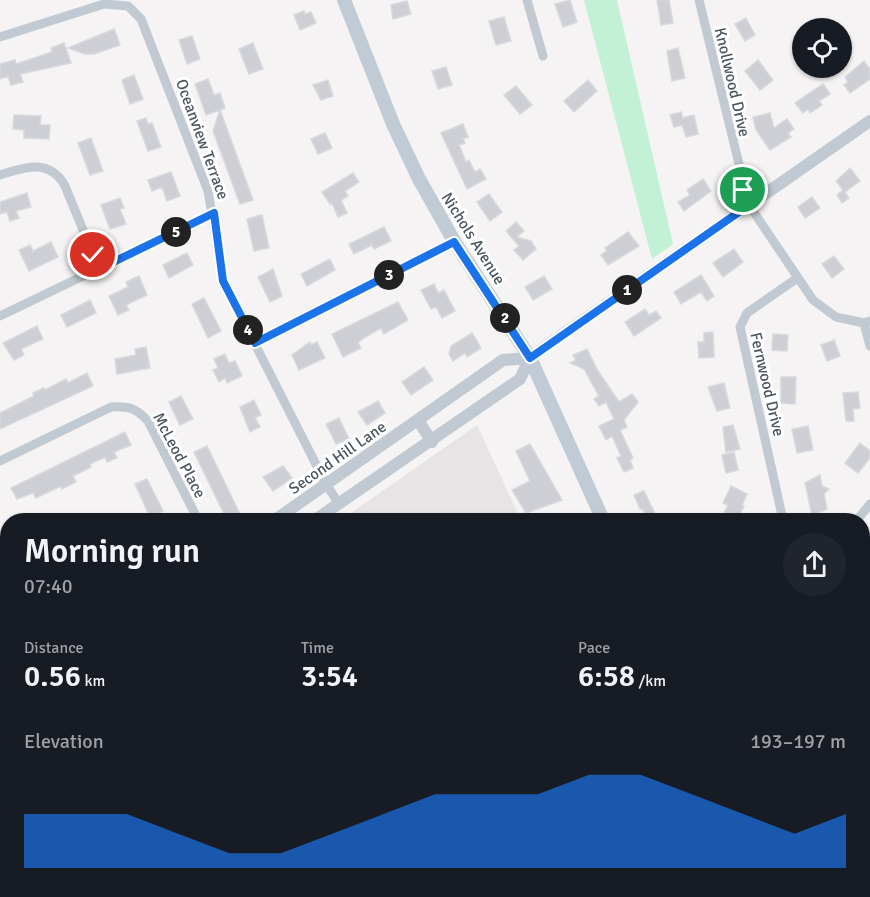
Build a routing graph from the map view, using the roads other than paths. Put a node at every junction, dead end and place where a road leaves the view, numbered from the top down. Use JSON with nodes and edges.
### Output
{"nodes":[{"id":1,"x":344,"y":0,"type":"edge"},
{"id":2,"x":527,"y":0,"type":"edge"},
{"id":3,"x":699,"y":0,"type":"edge"},
{"id":4,"x":0,"y":37,"type":"edge"},
{"id":5,"x":543,"y":56,"type":"dead end"},
{"id":6,"x":870,"y":121,"type":"edge"},
{"id":7,"x":0,"y":175,"type":"edge"},
{"id":8,"x":749,"y":205,"type":"junction"},
{"id":9,"x":214,"y":213,"type":"junction"},
{"id":10,"x":454,"y":242,"type":"junction"},
{"id":11,"x":99,"y":269,"type":"junction"},
{"id":12,"x":796,"y":279,"type":"junction"},
{"id":13,"x":0,"y":316,"type":"edge"},
{"id":14,"x":867,"y":322,"type":"edge"},
{"id":15,"x":255,"y":343,"type":"junction"},
{"id":16,"x":870,"y":346,"type":"edge"},
{"id":17,"x":530,"y":358,"type":"junction"},
{"id":18,"x":418,"y":420,"type":"junction"},
{"id":19,"x":432,"y":442,"type":"junction"},
{"id":20,"x":0,"y":461,"type":"edge"},
{"id":21,"x":326,"y":484,"type":"junction"},
{"id":22,"x":339,"y":504,"type":"junction"},
{"id":23,"x":194,"y":513,"type":"edge"},
{"id":24,"x":284,"y":513,"type":"edge"},
{"id":25,"x":326,"y":513,"type":"edge"},
{"id":26,"x":600,"y":513,"type":"edge"},
{"id":27,"x":781,"y":513,"type":"edge"}],
"edges":[{"from":1,"to":10,"type":"main road","name":"Nichols Avenue"},
{"from":2,"to":5,"type":"street"},
{"from":3,"to":8,"type":"street","name":"Knollwood Drive"},
{"from":4,"to":9,"type":"street","name":"Oceanview Terrace"},
{"from":6,"to":8,"type":"street"},
{"from":7,"to":11,"type":"street"},
{"from":8,"to":12,"type":"street","name":"Knollwood Drive"},
{"from":8,"to":17,"type":"street"},
{"from":9,"to":11,"type":"street"},
{"from":9,"to":15,"type":"street","name":"Oceanview Terrace"},
{"from":10,"to":15,"type":"street"},
{"from":10,"to":17,"type":"main road","name":"Nichols Avenue"},
{"from":11,"to":13,"type":"street"},
{"from":12,"to":14,"type":"street","name":"Knollwood Drive"},
{"from":12,"to":27,"type":"street","name":"Fernwood Drive"},
{"from":14,"to":16,"type":"street"},
{"from":15,"to":21,"type":"street","name":"Oceanview Terrace"},
{"from":17,"to":18,"type":"street","name":"Second Hill Lane"},
{"from":17,"to":19,"type":"street"},
{"from":17,"to":26,"type":"main road","name":"Nichols Avenue"},
{"from":18,"to":19,"type":"street"},
{"from":18,"to":21,"type":"street","name":"Second Hill Lane"},
{"from":19,"to":22,"type":"street"},
{"from":20,"to":23,"type":"street","name":"McLeod Place"},
{"from":21,"to":22,"type":"street","name":"Oceanview Terrace"},
{"from":21,"to":24,"type":"street","name":"Second Hill Lane"},
{"from":22,"to":25,"type":"street"}]}
